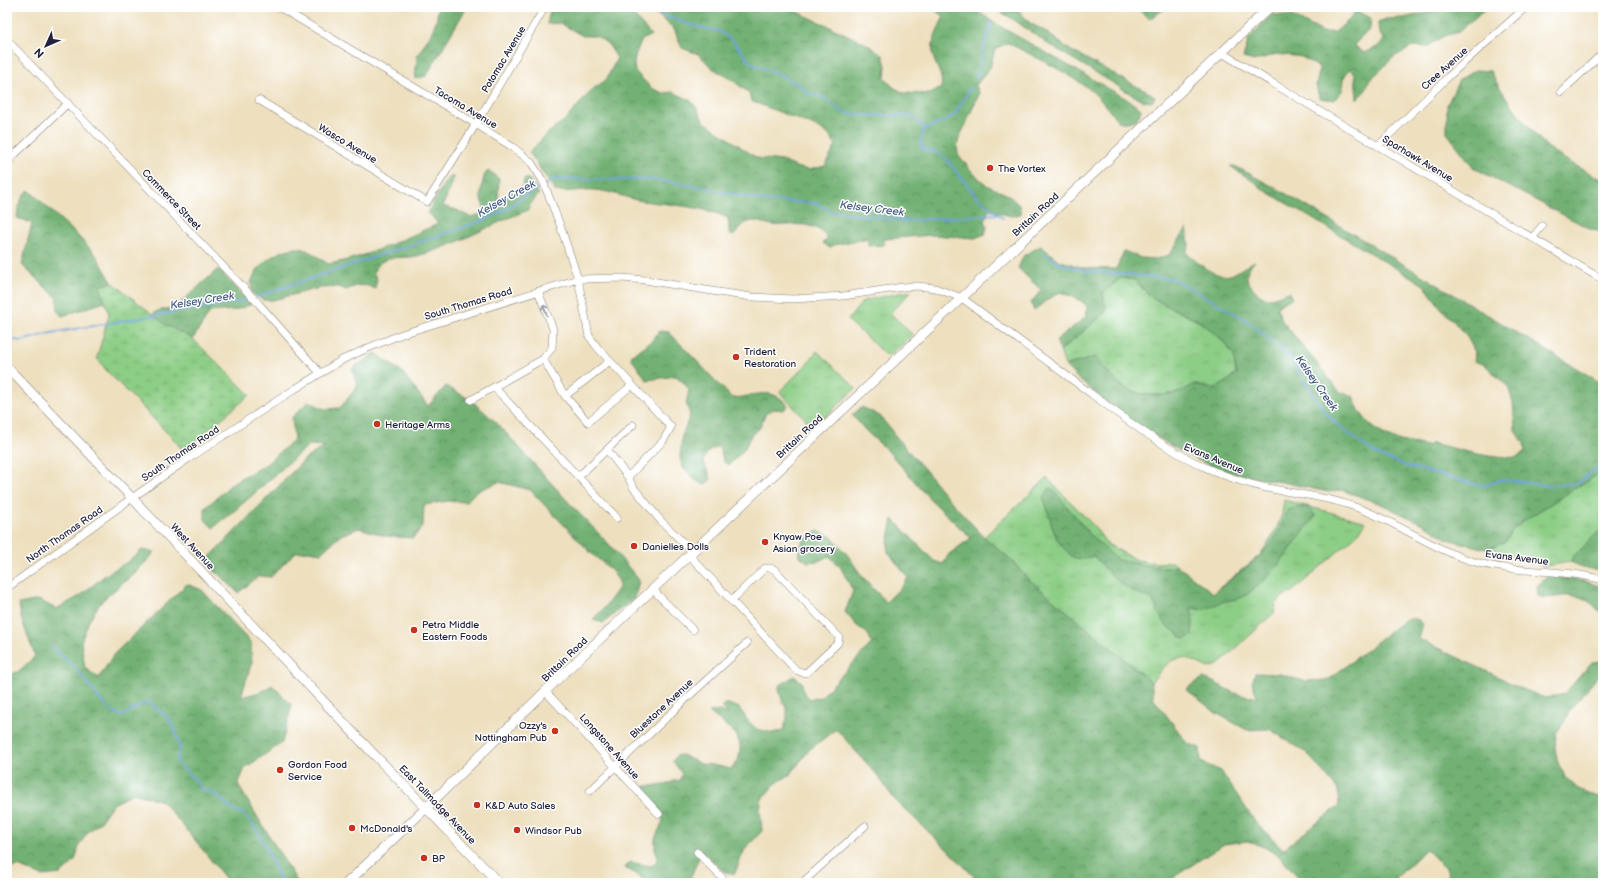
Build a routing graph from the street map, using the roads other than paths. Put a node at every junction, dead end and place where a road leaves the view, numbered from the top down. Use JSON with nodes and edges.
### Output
{"nodes":[{"id":1,"x":279,"y":7,"type":"edge"},
{"id":2,"x":545,"y":7,"type":"edge"},
{"id":3,"x":1270,"y":7,"type":"edge"},
{"id":4,"x":1526,"y":7,"type":"edge"},
{"id":5,"x":7,"y":40,"type":"edge"},
{"id":6,"x":1222,"y":53,"type":"junction"},
{"id":7,"x":1603,"y":53,"type":"edge"},
{"id":8,"x":1561,"y":92,"type":"dead end"},
{"id":9,"x":259,"y":100,"type":"dead end"},
{"id":10,"x":68,"y":103,"type":"junction"},
{"id":11,"x":476,"y":124,"type":"junction"},
{"id":12,"x":1378,"y":146,"type":"junction"},
{"id":13,"x":7,"y":162,"type":"edge"},
{"id":14,"x":427,"y":202,"type":"joint"},
{"id":15,"x":1542,"y":226,"type":"dead end"},
{"id":16,"x":1532,"y":238,"type":"junction"},
{"id":17,"x":578,"y":279,"type":"junction"},
{"id":18,"x":1603,"y":280,"type":"edge"},
{"id":19,"x":538,"y":291,"type":"junction"},
{"id":20,"x":853,"y":294,"type":"joint"},
{"id":21,"x":962,"y":298,"type":"junction"},
{"id":22,"x":543,"y":359,"type":"junction"},
{"id":23,"x":610,"y":361,"type":"junction"},
{"id":24,"x":7,"y":368,"type":"edge"},
{"id":25,"x":320,"y":373,"type":"junction"},
{"id":26,"x":632,"y":385,"type":"junction"},
{"id":27,"x":494,"y":387,"type":"junction"},
{"id":28,"x":565,"y":396,"type":"junction"},
{"id":29,"x":471,"y":400,"type":"dead end"},
{"id":30,"x":633,"y":425,"type":"dead end"},
{"id":31,"x":607,"y":450,"type":"junction"},
{"id":32,"x":579,"y":476,"type":"junction"},
{"id":33,"x":628,"y":477,"type":"junction"},
{"id":34,"x":132,"y":498,"type":"junction"},
{"id":35,"x":616,"y":518,"type":"dead end"},
{"id":36,"x":691,"y":553,"type":"junction"},
{"id":37,"x":1603,"y":580,"type":"edge"},
{"id":38,"x":7,"y":588,"type":"edge"},
{"id":39,"x":653,"y":590,"type":"junction"},
{"id":40,"x":732,"y":601,"type":"junction"},
{"id":41,"x":693,"y":630,"type":"dead end"},
{"id":42,"x":747,"y":643,"type":"dead end"},
{"id":43,"x":546,"y":692,"type":"junction"},
{"id":44,"x":361,"y":741,"type":"joint"},
{"id":45,"x":615,"y":766,"type":"junction"},
{"id":46,"x":590,"y":790,"type":"dead end"},
{"id":47,"x":426,"y":808,"type":"junction"},
{"id":48,"x":659,"y":814,"type":"dead end"},
{"id":49,"x":865,"y":826,"type":"dead end"},
{"id":50,"x":697,"y":852,"type":"dead end"},
{"id":51,"x":346,"y":883,"type":"edge"},
{"id":52,"x":498,"y":883,"type":"edge"},
{"id":53,"x":727,"y":883,"type":"edge"},
{"id":54,"x":802,"y":883,"type":"edge"}],
"edges":[{"from":1,"to":11,"type":"street","name":"Tacoma Avenue"},
{"from":2,"to":11,"type":"street","name":"Potomac Avenue"},
{"from":3,"to":6,"type":"main road","name":"Brittain Road"},
{"from":4,"to":12,"type":"street","name":"Cree Avenue"},
{"from":5,"to":10,"type":"street","name":"Commerce Street"},
{"from":6,"to":12,"type":"street","name":"Sparhawk Avenue"},
{"from":6,"to":21,"type":"main road","name":"Brittain Road"},
{"from":7,"to":8,"type":"street"},
{"from":9,"to":14,"type":"street","name":"Wasco Avenue"},
{"from":10,"to":13,"type":"street"},
{"from":10,"to":25,"type":"street","name":"Commerce Street"},
{"from":11,"to":14,"type":"street","name":"Potomac Avenue"},
{"from":11,"to":17,"type":"street","name":"Tacoma Avenue"},
{"from":12,"to":16,"type":"street","name":"Sparhawk Avenue"},
{"from":15,"to":16,"type":"street"},
{"from":16,"to":18,"type":"street","name":"Sparhawk Avenue"},
{"from":17,"to":19,"type":"street","name":"South Thomas Road"},
{"from":17,"to":20,"type":"street","name":"South Thomas Road"},
{"from":17,"to":23,"type":"street","name":"Tacoma Avenue"},
{"from":22,"to":19,"type":"street","one_way":true},
{"from":19,"to":25,"type":"street","name":"South Thomas Road"},
{"from":20,"to":21,"type":"street","name":"Evans Avenue"},
{"from":21,"to":36,"type":"main road","name":"Brittain Road"},
{"from":21,"to":37,"type":"street","name":"Evans Avenue"},
{"from":22,"to":27,"type":"street"},
{"from":22,"to":28,"type":"street"},
{"from":23,"to":26,"type":"street","name":"Tacoma Avenue"},
{"from":23,"to":28,"type":"street"},
{"from":24,"to":34,"type":"main road","name":"West Avenue"},
{"from":25,"to":34,"type":"street","name":"South Thomas Road"},
{"from":26,"to":28,"type":"street"},
{"from":26,"to":33,"type":"street","name":"Tacoma Avenue"},
{"from":27,"to":29,"type":"street"},
{"from":27,"to":32,"type":"street"},
{"from":30,"to":31,"type":"street"},
{"from":31,"to":32,"type":"street"},
{"from":31,"to":33,"type":"street"},
{"from":32,"to":35,"type":"street"},
{"from":33,"to":36,"type":"street"},
{"from":34,"to":38,"type":"street","name":"North Thomas Road"},
{"from":34,"to":44,"type":"main road","name":"West Avenue"},
{"from":36,"to":39,"type":"main road","name":"Brittain Road"},
{"from":36,"to":40,"type":"street"},
{"from":39,"to":41,"type":"street"},
{"from":39,"to":43,"type":"main road","name":"Brittain Road"},
{"from":40,"to":40,"type":"street"},
{"from":42,"to":45,"type":"street","name":"Bluestone Avenue"},
{"from":43,"to":45,"type":"street","name":"Longstone Avenue"},
{"from":43,"to":47,"type":"main road","name":"Brittain Road"},
{"from":44,"to":47,"type":"main road","name":"East Tallmadge Avenue"},
{"from":45,"to":46,"type":"street","name":"Bluestone Avenue"},
{"from":45,"to":48,"type":"street","name":"Longstone Avenue"},
{"from":47,"to":51,"type":"main road","name":"Brittain Road"},
{"from":47,"to":52,"type":"main road","name":"East Tallmadge Avenue"},
{"from":49,"to":54,"type":"street"},
{"from":50,"to":53,"type":"street"}]}
